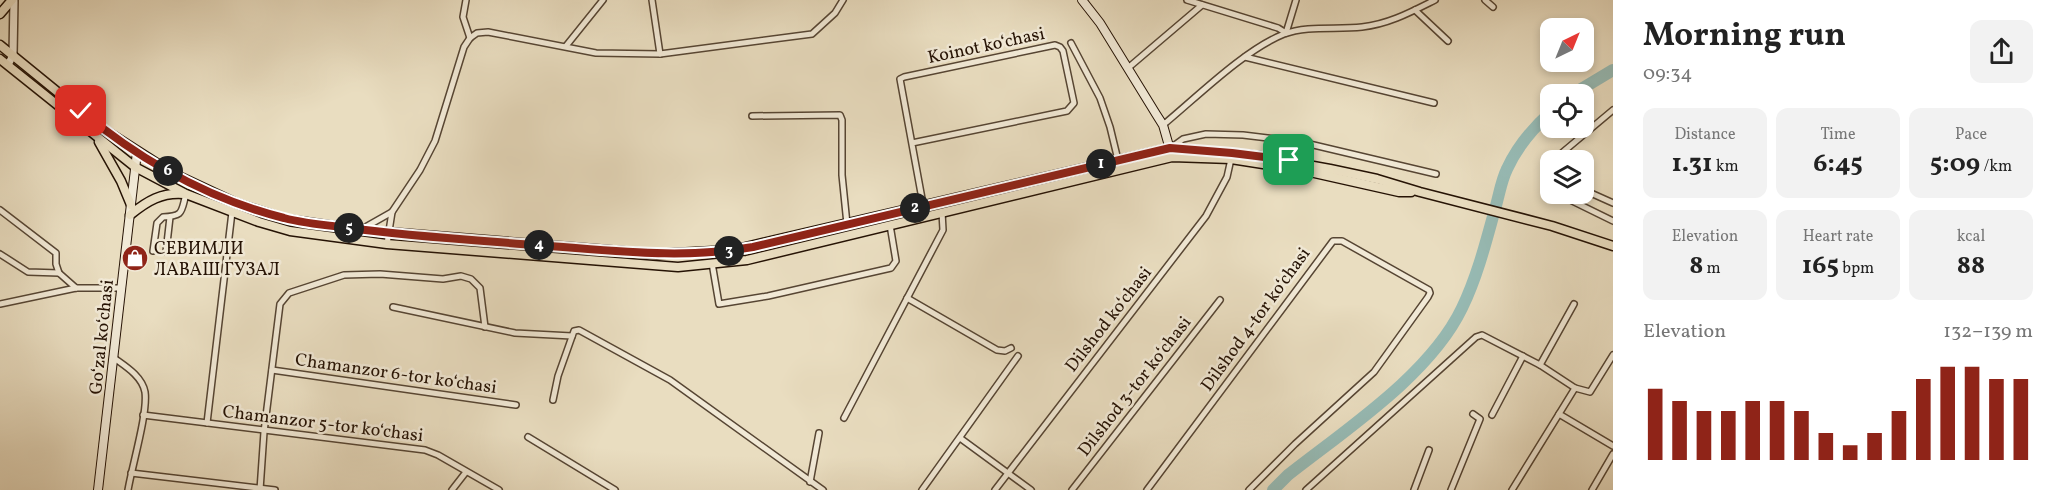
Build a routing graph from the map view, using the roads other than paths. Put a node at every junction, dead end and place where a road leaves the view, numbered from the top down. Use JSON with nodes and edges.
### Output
{"nodes":[{"id":1,"x":13,"y":0,"type":"edge"},
{"id":2,"x":466,"y":0,"type":"edge"},
{"id":3,"x":603,"y":0,"type":"edge"},
{"id":4,"x":652,"y":0,"type":"edge"},
{"id":5,"x":843,"y":0,"type":"edge"},
{"id":6,"x":1082,"y":0,"type":"edge"},
{"id":7,"x":1187,"y":0,"type":"edge"},
{"id":8,"x":1296,"y":0,"type":"edge"},
{"id":9,"x":1435,"y":0,"type":"edge"},
{"id":10,"x":1485,"y":0,"type":"edge"},
{"id":11,"x":1202,"y":5,"type":"junction"},
{"id":12,"x":1494,"y":7,"type":"dead end"},
{"id":13,"x":1415,"y":10,"type":"junction"},
{"id":14,"x":0,"y":14,"type":"edge"},
{"id":15,"x":1286,"y":33,"type":"junction"},
{"id":16,"x":470,"y":38,"type":"junction"},
{"id":17,"x":1448,"y":40,"type":"dead end"},
{"id":18,"x":1071,"y":43,"type":"dead end"},
{"id":19,"x":0,"y":45,"type":"edge"},
{"id":20,"x":566,"y":46,"type":"junction"},
{"id":21,"x":660,"y":54,"type":"junction"},
{"id":22,"x":13,"y":55,"type":"junction"},
{"id":23,"x":1245,"y":57,"type":"junction"},
{"id":24,"x":0,"y":59,"type":"edge"},
{"id":25,"x":8,"y":65,"type":"junction"},
{"id":26,"x":1128,"y":68,"type":"junction"},
{"id":27,"x":1434,"y":103,"type":"dead end"},
{"id":28,"x":1613,"y":110,"type":"edge"},
{"id":29,"x":752,"y":116,"type":"dead end"},
{"id":30,"x":1162,"y":125,"type":"junction"},
{"id":31,"x":96,"y":136,"type":"junction"},
{"id":32,"x":912,"y":143,"type":"junction"},
{"id":33,"x":1565,"y":150,"type":"edge"},
{"id":34,"x":137,"y":152,"type":"junction"},
{"id":35,"x":1171,"y":153,"type":"junction"},
{"id":36,"x":1231,"y":159,"type":"junction"},
{"id":37,"x":1118,"y":160,"type":"junction"},
{"id":38,"x":135,"y":167,"type":"junction"},
{"id":39,"x":1436,"y":174,"type":"dead end"},
{"id":40,"x":1420,"y":192,"type":"junction"},
{"id":41,"x":186,"y":194,"type":"junction"},
{"id":42,"x":1594,"y":194,"type":"edge"},
{"id":43,"x":1613,"y":203,"type":"edge"},
{"id":44,"x":1578,"y":204,"type":"edge"},
{"id":45,"x":131,"y":205,"type":"junction"},
{"id":46,"x":0,"y":210,"type":"edge"},
{"id":47,"x":924,"y":211,"type":"junction"},
{"id":48,"x":232,"y":212,"type":"junction"},
{"id":49,"x":392,"y":212,"type":"junction"},
{"id":50,"x":942,"y":212,"type":"junction"},
{"id":51,"x":130,"y":215,"type":"junction"},
{"id":52,"x":170,"y":217,"type":"junction"},
{"id":53,"x":1613,"y":221,"type":"edge"},
{"id":54,"x":846,"y":224,"type":"junction"},
{"id":55,"x":890,"y":225,"type":"junction"},
{"id":56,"x":360,"y":230,"type":"junction"},
{"id":57,"x":388,"y":233,"type":"junction"},
{"id":58,"x":387,"y":244,"type":"junction"},
{"id":59,"x":1613,"y":247,"type":"edge"},
{"id":60,"x":603,"y":250,"type":"junction"},
{"id":61,"x":153,"y":251,"type":"dead end"},
{"id":62,"x":166,"y":252,"type":"dead end"},
{"id":63,"x":0,"y":254,"type":"edge"},
{"id":64,"x":604,"y":261,"type":"junction"},
{"id":65,"x":712,"y":263,"type":"junction"},
{"id":66,"x":59,"y":273,"type":"junction"},
{"id":67,"x":76,"y":288,"type":"junction"},
{"id":68,"x":121,"y":288,"type":"junction"},
{"id":69,"x":907,"y":298,"type":"junction"},
{"id":70,"x":1220,"y":300,"type":"dead end"},
{"id":71,"x":0,"y":304,"type":"edge"},
{"id":72,"x":1574,"y":304,"type":"dead end"},
{"id":73,"x":393,"y":307,"type":"dead end"},
{"id":74,"x":485,"y":327,"type":"junction"},
{"id":75,"x":572,"y":336,"type":"junction"},
{"id":76,"x":1011,"y":348,"type":"dead end"},
{"id":77,"x":1613,"y":355,"type":"edge"},
{"id":78,"x":1018,"y":356,"type":"dead end"},
{"id":79,"x":1523,"y":356,"type":"junction"},
{"id":80,"x":114,"y":358,"type":"junction"},
{"id":81,"x":1540,"y":365,"type":"junction"},
{"id":82,"x":273,"y":370,"type":"junction"},
{"id":83,"x":1575,"y":388,"type":"junction"},
{"id":84,"x":552,"y":399,"type":"dead end"},
{"id":85,"x":516,"y":405,"type":"dead end"},
{"id":86,"x":1473,"y":414,"type":"dead end"},
{"id":87,"x":1559,"y":414,"type":"junction"},
{"id":88,"x":143,"y":415,"type":"junction"},
{"id":89,"x":1492,"y":415,"type":"dead end"},
{"id":90,"x":844,"y":418,"type":"dead end"},
{"id":91,"x":207,"y":423,"type":"junction"},
{"id":92,"x":264,"y":432,"type":"junction"},
{"id":93,"x":819,"y":433,"type":"dead end"},
{"id":94,"x":528,"y":437,"type":"dead end"},
{"id":95,"x":960,"y":438,"type":"junction"},
{"id":96,"x":1613,"y":446,"type":"edge"},
{"id":97,"x":1429,"y":450,"type":"dead end"},
{"id":98,"x":1613,"y":454,"type":"edge"},
{"id":99,"x":466,"y":472,"type":"junction"},
{"id":100,"x":131,"y":473,"type":"junction"},
{"id":101,"x":1008,"y":473,"type":"junction"},
{"id":102,"x":810,"y":482,"type":"junction"},
{"id":103,"x":260,"y":489,"type":"edge"},
{"id":104,"x":99,"y":490,"type":"edge"},
{"id":105,"x":128,"y":490,"type":"edge"},
{"id":106,"x":275,"y":490,"type":"edge"},
{"id":107,"x":452,"y":490,"type":"edge"},
{"id":108,"x":498,"y":490,"type":"edge"},
{"id":109,"x":615,"y":490,"type":"edge"},
{"id":110,"x":823,"y":490,"type":"edge"},
{"id":111,"x":922,"y":490,"type":"edge"},
{"id":112,"x":995,"y":490,"type":"edge"},
{"id":113,"x":1031,"y":490,"type":"edge"},
{"id":114,"x":1072,"y":490,"type":"edge"},
{"id":115,"x":1147,"y":490,"type":"edge"},
{"id":116,"x":1249,"y":490,"type":"edge"},
{"id":117,"x":1306,"y":490,"type":"edge"},
{"id":118,"x":1414,"y":490,"type":"edge"},
{"id":119,"x":1451,"y":490,"type":"edge"},
{"id":120,"x":1512,"y":490,"type":"edge"},
{"id":121,"x":1592,"y":490,"type":"edge"}],
"edges":[{"from":1,"to":14,"type":"main road"},
{"from":1,"to":22,"type":"street"},
{"from":2,"to":16,"type":"street"},
{"from":3,"to":20,"type":"street"},
{"from":4,"to":21,"type":"street"},
{"from":5,"to":21,"type":"street"},
{"from":6,"to":26,"type":"main road"},
{"from":7,"to":11,"type":"street"},
{"from":8,"to":15,"type":"street"},
{"from":9,"to":13,"type":"street"},
{"from":10,"to":12,"type":"street"},
{"from":11,"to":15,"type":"street"},
{"from":11,"to":26,"type":"street"},
{"from":13,"to":15,"type":"street"},
{"from":13,"to":17,"type":"street"},
{"from":15,"to":23,"type":"street"},
{"from":16,"to":20,"type":"street"},
{"from":16,"to":49,"type":"street"},
{"from":18,"to":37,"type":"street"},
{"from":19,"to":22,"type":"main road"},
{"from":20,"to":21,"type":"street"},
{"from":22,"to":25,"type":"street"},
{"from":22,"to":34,"type":"main road"},
{"from":23,"to":27,"type":"street"},
{"from":23,"to":30,"type":"street"},
{"from":24,"to":25,"type":"main road"},
{"from":25,"to":31,"type":"main road"},
{"from":26,"to":30,"type":"main road"},
{"from":28,"to":33,"type":"street"},
{"from":29,"to":54,"type":"street"},
{"from":30,"to":35,"type":"main road"},
{"from":31,"to":38,"type":"main road"},
{"from":31,"to":45,"type":"main road"},
{"from":32,"to":32,"type":"street","name":"Koinot koʻchasi"},
{"from":32,"to":47,"type":"street","name":"Koinot koʻchasi"},
{"from":34,"to":38,"type":"main road","name":"Goʻzal koʻchasi"},
{"from":34,"to":56,"type":"main road"},
{"from":35,"to":36,"type":"main road"},
{"from":35,"to":37,"type":"main road"},
{"from":35,"to":39,"type":"street"},
{"from":35,"to":40,"type":"main road"},
{"from":35,"to":50,"type":"main road"},
{"from":36,"to":40,"type":"main road"},
{"from":36,"to":101,"type":"street","name":"Dilshod koʻchasi"},
{"from":37,"to":47,"type":"main road"},
{"from":38,"to":41,"type":"main road"},
{"from":38,"to":45,"type":"main road","name":"Goʻzal koʻchasi"},
{"from":40,"to":59,"type":"main road"},
{"from":41,"to":48,"type":"main road"},
{"from":41,"to":51,"type":"main road"},
{"from":41,"to":52,"type":"street"},
{"from":42,"to":43,"type":"street"},
{"from":44,"to":53,"type":"street"},
{"from":45,"to":51,"type":"main road","name":"Goʻzal koʻchasi"},
{"from":46,"to":66,"type":"street"},
{"from":47,"to":50,"type":"main road"},
{"from":47,"to":54,"type":"main road"},
{"from":47,"to":55,"type":"main road"},
{"from":48,"to":58,"type":"main road"},
{"from":48,"to":91,"type":"street","name":"Chamanzor 5-tor koʻchasi"},
{"from":49,"to":56,"type":"street"},
{"from":49,"to":57,"type":"street"},
{"from":50,"to":69,"type":"street"},
{"from":51,"to":68,"type":"main road","name":"Goʻzal koʻchasi"},
{"from":52,"to":61,"type":"street"},
{"from":52,"to":62,"type":"street"},
{"from":54,"to":60,"type":"main road"},
{"from":55,"to":65,"type":"main road"},
{"from":55,"to":65,"type":"street"},
{"from":56,"to":57,"type":"main road"},
{"from":57,"to":58,"type":"street"},
{"from":57,"to":60,"type":"main road"},
{"from":58,"to":64,"type":"main road"},
{"from":60,"to":64,"type":"main road"},
{"from":63,"to":66,"type":"street"},
{"from":64,"to":65,"type":"main road"},
{"from":66,"to":67,"type":"street"},
{"from":67,"to":68,"type":"street"},
{"from":67,"to":71,"type":"street"},
{"from":68,"to":80,"type":"main road","name":"Goʻzal koʻchasi"},
{"from":69,"to":76,"type":"street"},
{"from":69,"to":90,"type":"street"},
{"from":70,"to":114,"type":"street","name":"Dilshod 3-tor koʻchasi"},
{"from":72,"to":81,"type":"street"},
{"from":73,"to":74,"type":"street"},
{"from":74,"to":75,"type":"street"},
{"from":74,"to":82,"type":"street"},
{"from":75,"to":84,"type":"street"},
{"from":75,"to":102,"type":"street"},
{"from":77,"to":83,"type":"street"},
{"from":78,"to":95,"type":"street"},
{"from":79,"to":81,"type":"street"},
{"from":79,"to":89,"type":"street"},
{"from":79,"to":117,"type":"street"},
{"from":80,"to":88,"type":"street"},
{"from":80,"to":104,"type":"main road","name":"Goʻzal koʻchasi"},
{"from":81,"to":83,"type":"street"},
{"from":82,"to":85,"type":"street","name":"Chamanzor 6-tor koʻchasi"},
{"from":82,"to":92,"type":"street"},
{"from":83,"to":87,"type":"street"},
{"from":86,"to":119,"type":"street"},
{"from":87,"to":96,"type":"street"},
{"from":87,"to":120,"type":"street"},
{"from":88,"to":91,"type":"street","name":"Chamanzor 5-tor koʻchasi"},
{"from":88,"to":100,"type":"street"},
{"from":91,"to":92,"type":"street","name":"Chamanzor 5-tor koʻchasi"},
{"from":92,"to":99,"type":"street","name":"Chamanzor 5-tor koʻchasi"},
{"from":92,"to":103,"type":"street"},
{"from":93,"to":102,"type":"street"},
{"from":94,"to":109,"type":"street"},
{"from":95,"to":101,"type":"street"},
{"from":95,"to":111,"type":"street"},
{"from":97,"to":118,"type":"street"},
{"from":98,"to":121,"type":"street"},
{"from":99,"to":107,"type":"street"},
{"from":99,"to":108,"type":"street","name":"Chamanzor 5-tor koʻchasi"},
{"from":100,"to":103,"type":"street"},
{"from":100,"to":105,"type":"street"},
{"from":101,"to":112,"type":"street","name":"Dilshod koʻchasi"},
{"from":101,"to":113,"type":"street"},
{"from":102,"to":110,"type":"street"},
{"from":103,"to":106,"type":"street"},
{"from":115,"to":116,"type":"street","name":"Dilshod 4-tor koʻchasi"}]}
